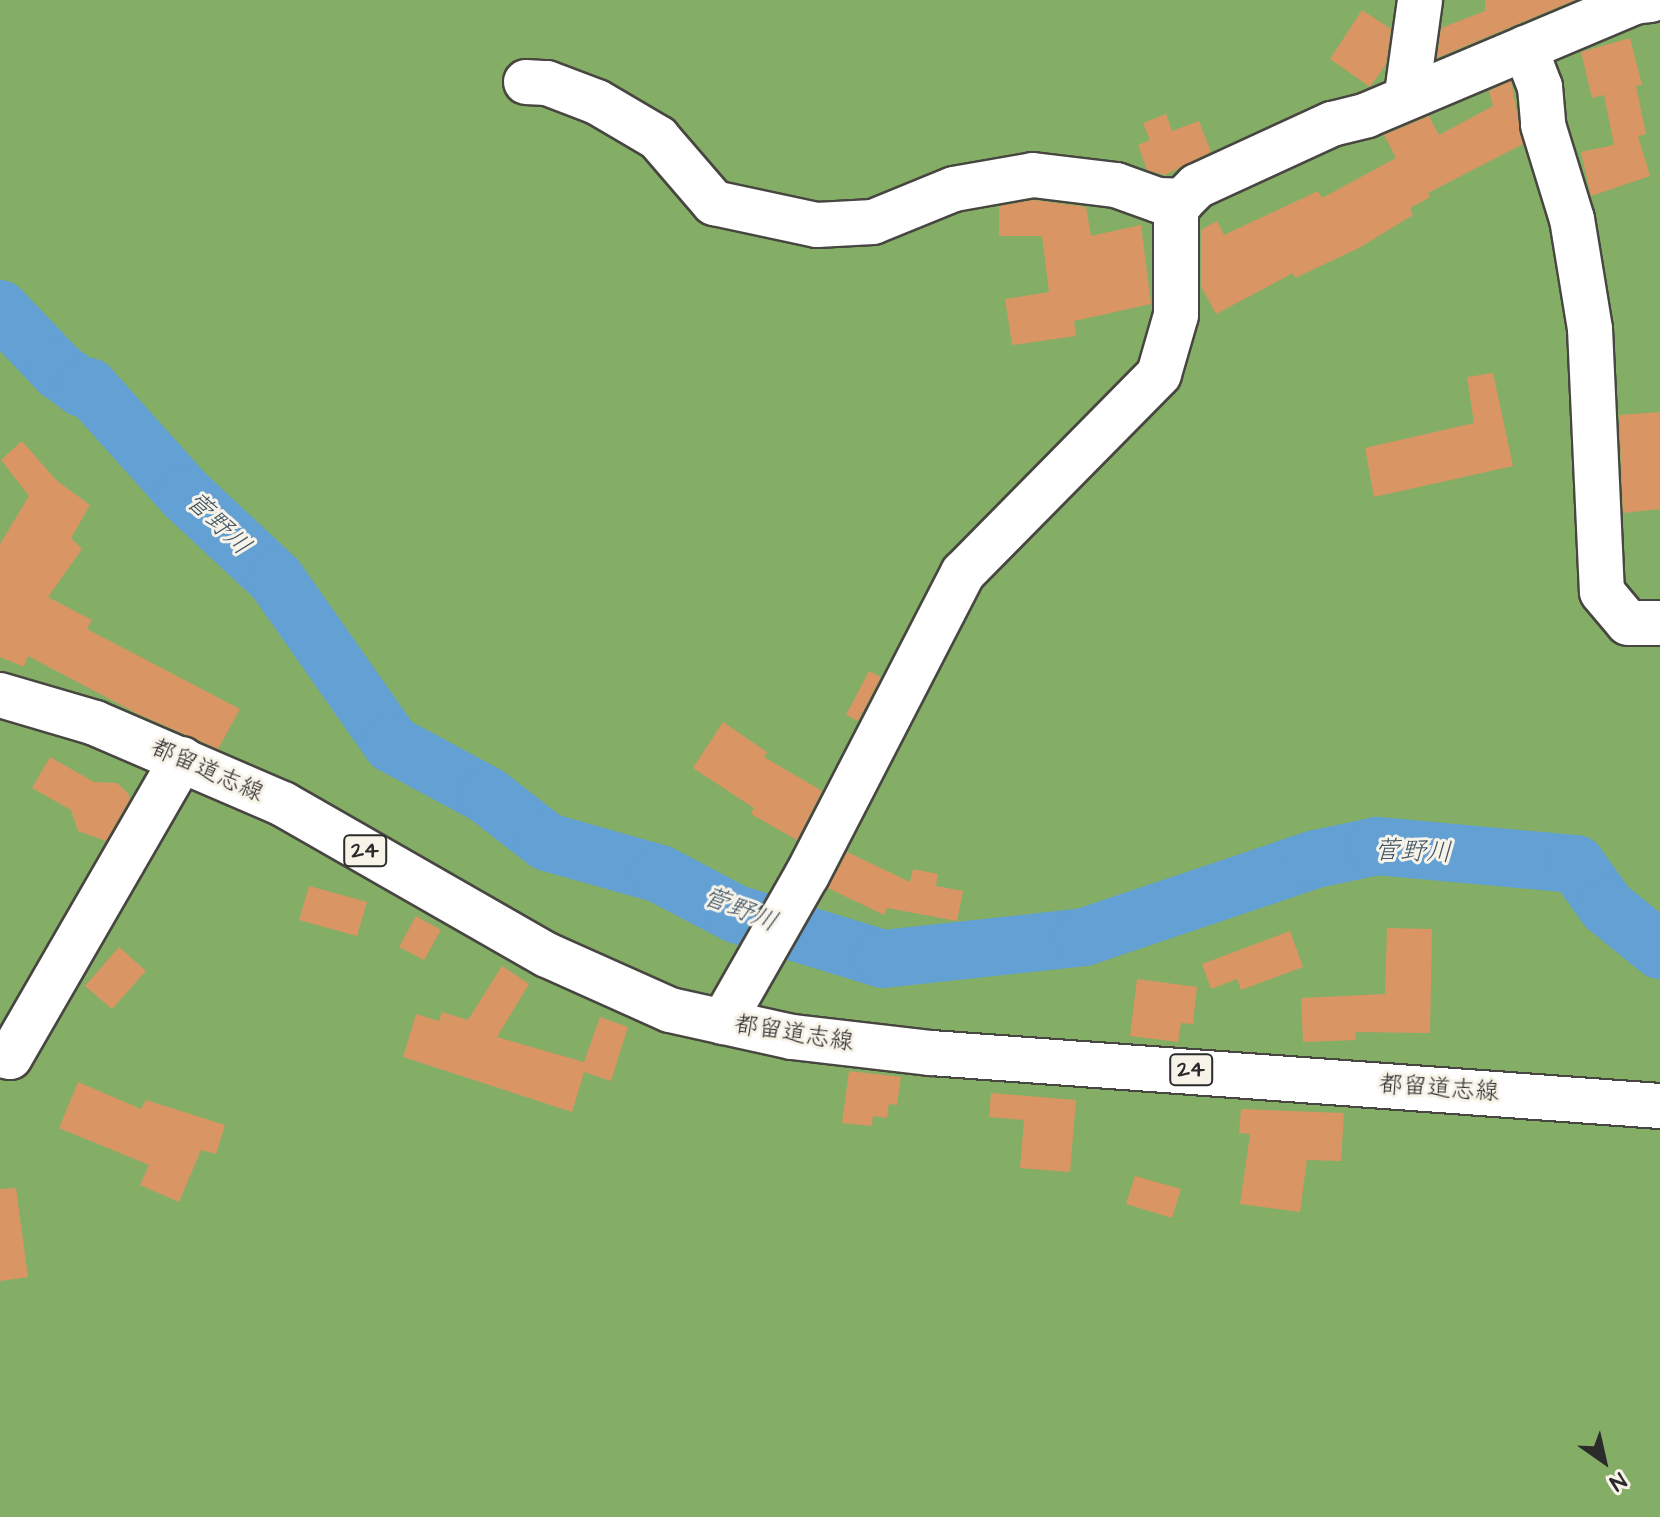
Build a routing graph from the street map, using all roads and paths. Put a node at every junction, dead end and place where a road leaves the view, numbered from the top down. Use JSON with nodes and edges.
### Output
{"nodes":[{"id":1,"x":1420,"y":0,"type":"edge"},
{"id":2,"x":1639,"y":1,"type":"edge"},
{"id":3,"x":1525,"y":48,"type":"junction"},
{"id":4,"x":526,"y":82,"type":"dead end"},
{"id":5,"x":1407,"y":94,"type":"junction"},
{"id":6,"x":1182,"y":201,"type":"junction"},
{"id":7,"x":1660,"y":623,"type":"edge"},
{"id":8,"x":0,"y":695,"type":"edge"},
{"id":9,"x":182,"y":759,"type":"junction"},
{"id":10,"x":723,"y":1022,"type":"junction"},
{"id":11,"x":0,"y":1055,"type":"edge"},
{"id":12,"x":1660,"y":1106,"type":"edge"}],
"edges":[{"from":1,"to":5,"type":"street"},
{"from":2,"to":3,"type":"street"},
{"from":3,"to":5,"type":"street"},
{"from":3,"to":7,"type":"street"},
{"from":4,"to":6,"type":"street"},
{"from":5,"to":6,"type":"street"},
{"from":6,"to":10,"type":"street"},
{"from":8,"to":9,"type":"street","name":"都留道志線","number":"24"},
{"from":9,"to":10,"type":"street","name":"都留道志線","number":"24"},
{"from":9,"to":11,"type":"street"},
{"from":10,"to":12,"type":"street","name":"都留道志線","number":"24"}]}
